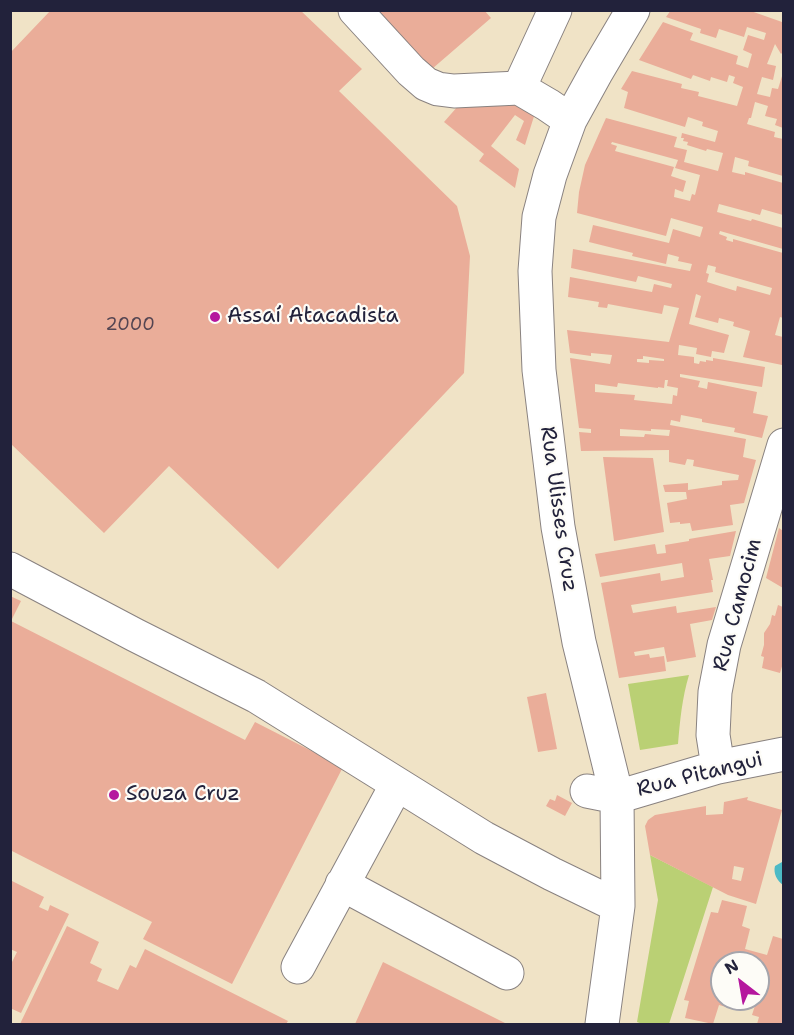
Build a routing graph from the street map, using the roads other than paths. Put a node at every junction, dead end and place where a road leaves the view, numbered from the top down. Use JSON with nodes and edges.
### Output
{"nodes":[{"id":1,"x":355,"y":10,"type":"edge"},
{"id":2,"x":633,"y":10,"type":"edge"},
{"id":3,"x":551,"y":12,"type":"edge"},
{"id":4,"x":519,"y":88,"type":"junction"},
{"id":5,"x":570,"y":120,"type":"junction"},
{"id":6,"x":783,"y":445,"type":"edge"},
{"id":7,"x":10,"y":569,"type":"edge"},
{"id":8,"x":783,"y":754,"type":"edge"},
{"id":9,"x":718,"y":767,"type":"junction"},
{"id":10,"x":397,"y":784,"type":"junction"},
{"id":11,"x":602,"y":794,"type":"junction"},
{"id":12,"x":342,"y":884,"type":"junction"},
{"id":13,"x":618,"y":906,"type":"junction"},
{"id":14,"x":298,"y":967,"type":"dead end"},
{"id":15,"x":507,"y":973,"type":"dead end"},
{"id":16,"x":602,"y":1024,"type":"edge"}],
"edges":[{"from":1,"to":4,"type":"street"},
{"from":2,"to":5,"type":"street","name":"Rua Ulisses Cruz"},
{"from":3,"to":4,"type":"street"},
{"from":4,"to":5,"type":"street"},
{"from":5,"to":11,"type":"street","name":"Rua Ulisses Cruz"},
{"from":6,"to":9,"type":"street","name":"Rua Camocim"},
{"from":7,"to":10,"type":"street"},
{"from":8,"to":9,"type":"street","name":"Rua Pitangui"},
{"from":9,"to":11,"type":"street","name":"Rua Pitangui"},
{"from":10,"to":12,"type":"street"},
{"from":10,"to":13,"type":"street"},
{"from":11,"to":13,"type":"street","name":"Rua Ulisses Cruz"},
{"from":12,"to":14,"type":"street"},
{"from":12,"to":15,"type":"street"},
{"from":13,"to":16,"type":"street","name":"Rua Ulisses Cruz"}]}
